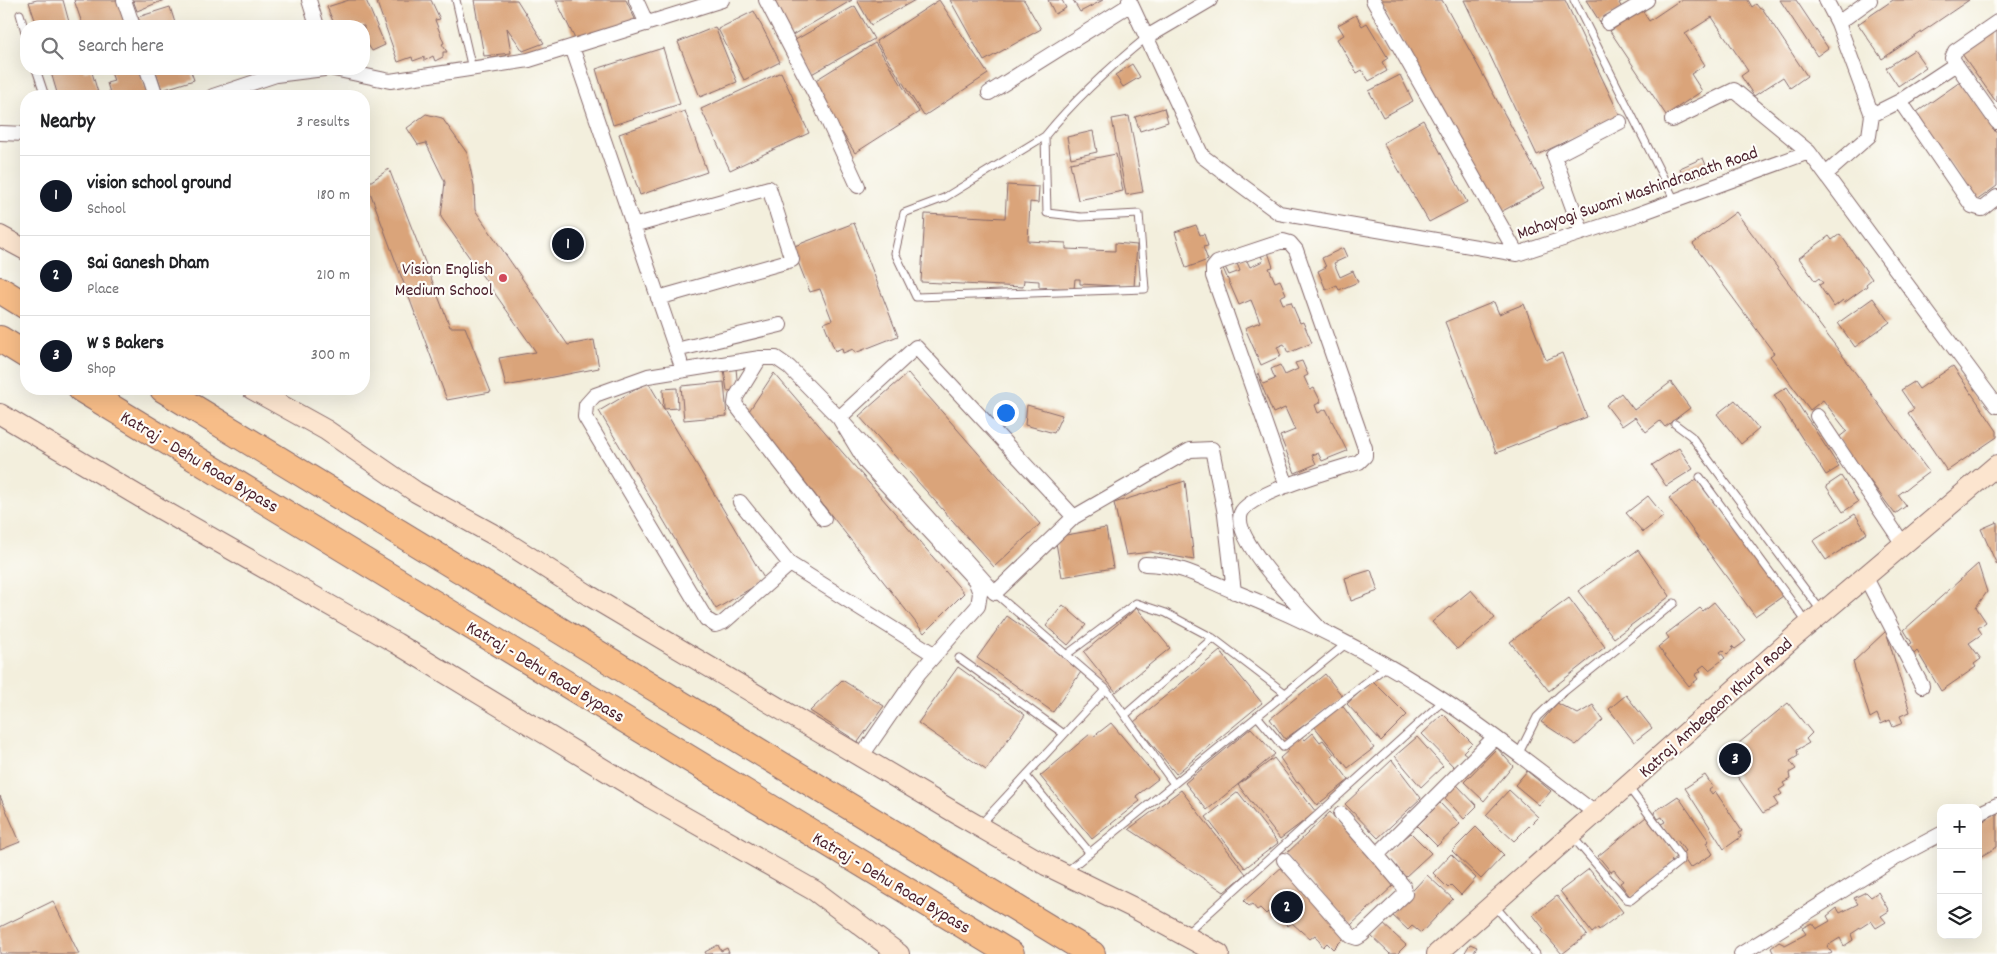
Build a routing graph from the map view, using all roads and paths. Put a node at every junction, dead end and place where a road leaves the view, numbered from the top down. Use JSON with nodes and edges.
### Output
{"nodes":[{"id":1,"x":124,"y":0,"type":"edge"},
{"id":2,"x":309,"y":0,"type":"edge"},
{"id":3,"x":456,"y":0,"type":"edge"},
{"id":4,"x":636,"y":0,"type":"edge"},
{"id":5,"x":722,"y":0,"type":"edge"},
{"id":6,"x":766,"y":0,"type":"edge"},
{"id":7,"x":1210,"y":0,"type":"edge"},
{"id":8,"x":1373,"y":0,"type":"edge"},
{"id":9,"x":1574,"y":0,"type":"edge"},
{"id":10,"x":1647,"y":0,"type":"edge"},
{"id":11,"x":1826,"y":0,"type":"edge"},
{"id":12,"x":1870,"y":0,"type":"edge"},
{"id":13,"x":1130,"y":2,"type":"edge"},
{"id":14,"x":20,"y":14,"type":"dead end"},
{"id":15,"x":22,"y":20,"type":"edge"},
{"id":16,"x":131,"y":20,"type":"edge"},
{"id":17,"x":315,"y":20,"type":"edge"},
{"id":18,"x":1997,"y":22,"type":"edge"},
{"id":19,"x":1608,"y":23,"type":"dead end"},
{"id":20,"x":1838,"y":23,"type":"junction"},
{"id":21,"x":647,"y":24,"type":"junction"},
{"id":22,"x":1147,"y":37,"type":"junction"},
{"id":23,"x":572,"y":47,"type":"junction"},
{"id":24,"x":1956,"y":64,"type":"junction"},
{"id":25,"x":472,"y":68,"type":"junction"},
{"id":26,"x":38,"y":75,"type":"edge"},
{"id":27,"x":149,"y":75,"type":"edge"},
{"id":28,"x":276,"y":75,"type":"edge"},
{"id":29,"x":362,"y":75,"type":"edge"},
{"id":30,"x":43,"y":90,"type":"edge"},
{"id":31,"x":154,"y":90,"type":"edge"},
{"id":32,"x":231,"y":90,"type":"edge"},
{"id":33,"x":989,"y":93,"type":"dead end"},
{"id":34,"x":1900,"y":101,"type":"junction"},
{"id":35,"x":1872,"y":115,"type":"junction"},
{"id":36,"x":1672,"y":120,"type":"dead end"},
{"id":37,"x":1620,"y":122,"type":"dead end"},
{"id":38,"x":1997,"y":122,"type":"edge"},
{"id":39,"x":0,"y":133,"type":"edge"},
{"id":40,"x":20,"y":134,"type":"edge"},
{"id":41,"x":1045,"y":136,"type":"junction"},
{"id":42,"x":1810,"y":152,"type":"junction"},
{"id":43,"x":1826,"y":174,"type":"junction"},
{"id":44,"x":858,"y":186,"type":"dead end"},
{"id":45,"x":1997,"y":197,"type":"edge"},
{"id":46,"x":1675,"y":201,"type":"junction"},
{"id":47,"x":633,"y":226,"type":"junction"},
{"id":48,"x":1582,"y":233,"type":"junction"},
{"id":49,"x":0,"y":236,"type":"edge"},
{"id":50,"x":20,"y":247,"type":"edge"},
{"id":51,"x":1517,"y":254,"type":"junction"},
{"id":52,"x":0,"y":290,"type":"edge"},
{"id":53,"x":658,"y":298,"type":"junction"},
{"id":54,"x":20,"y":302,"type":"edge"},
{"id":55,"x":780,"y":325,"type":"dead end"},
{"id":56,"x":0,"y":339,"type":"edge"},
{"id":57,"x":20,"y":351,"type":"edge"},
{"id":58,"x":760,"y":358,"type":"junction"},
{"id":59,"x":91,"y":395,"type":"edge"},
{"id":60,"x":173,"y":395,"type":"edge"},
{"id":61,"x":263,"y":395,"type":"edge"},
{"id":62,"x":1997,"y":406,"type":"edge"},
{"id":63,"x":0,"y":414,"type":"edge"},
{"id":64,"x":1817,"y":416,"type":"dead end"},
{"id":65,"x":839,"y":418,"type":"junction"},
{"id":66,"x":1674,"y":424,"type":"dead end"},
{"id":67,"x":1997,"y":465,"type":"edge"},
{"id":68,"x":1700,"y":477,"type":"dead end"},
{"id":69,"x":1287,"y":486,"type":"junction"},
{"id":70,"x":740,"y":502,"type":"dead end"},
{"id":71,"x":1074,"y":517,"type":"junction"},
{"id":72,"x":824,"y":519,"type":"dead end"},
{"id":73,"x":1903,"y":544,"type":"junction"},
{"id":74,"x":790,"y":564,"type":"junction"},
{"id":75,"x":1145,"y":564,"type":"dead end"},
{"id":76,"x":1865,"y":576,"type":"junction"},
{"id":77,"x":1234,"y":592,"type":"junction"},
{"id":78,"x":995,"y":593,"type":"junction"},
{"id":79,"x":1674,"y":603,"type":"dead end"},
{"id":80,"x":1815,"y":618,"type":"junction"},
{"id":81,"x":1321,"y":630,"type":"junction"},
{"id":82,"x":1213,"y":638,"type":"junction"},
{"id":83,"x":1346,"y":643,"type":"junction"},
{"id":84,"x":1066,"y":654,"type":"junction"},
{"id":85,"x":934,"y":655,"type":"junction"},
{"id":86,"x":959,"y":658,"type":"dead end"},
{"id":87,"x":1387,"y":666,"type":"junction"},
{"id":88,"x":1922,"y":686,"type":"dead end"},
{"id":89,"x":1106,"y":689,"type":"junction"},
{"id":90,"x":1285,"y":693,"type":"junction"},
{"id":91,"x":1443,"y":701,"type":"junction"},
{"id":92,"x":1125,"y":715,"type":"junction"},
{"id":93,"x":1257,"y":716,"type":"junction"},
{"id":94,"x":1064,"y":734,"type":"junction"},
{"id":95,"x":1494,"y":738,"type":"junction"},
{"id":96,"x":862,"y":756,"type":"junction"},
{"id":97,"x":1518,"y":756,"type":"junction"},
{"id":98,"x":1026,"y":776,"type":"junction"},
{"id":99,"x":1174,"y":784,"type":"junction"},
{"id":100,"x":1627,"y":785,"type":"junction"},
{"id":101,"x":1997,"y":804,"type":"edge"},
{"id":102,"x":1982,"y":812,"type":"edge"},
{"id":103,"x":1596,"y":813,"type":"junction"},
{"id":104,"x":1341,"y":814,"type":"dead end"},
{"id":105,"x":979,"y":826,"type":"junction"},
{"id":106,"x":1571,"y":834,"type":"junction"},
{"id":107,"x":1937,"y":836,"type":"edge"},
{"id":108,"x":1090,"y":852,"type":"junction"},
{"id":109,"x":1377,"y":855,"type":"junction"},
{"id":110,"x":1284,"y":860,"type":"dead end"},
{"id":111,"x":1064,"y":874,"type":"junction"},
{"id":112,"x":1493,"y":904,"type":"junction"},
{"id":113,"x":1185,"y":935,"type":"junction"},
{"id":114,"x":899,"y":954,"type":"edge"},
{"id":115,"x":1011,"y":954,"type":"edge"},
{"id":116,"x":1092,"y":954,"type":"edge"},
{"id":117,"x":1219,"y":954,"type":"edge"},
{"id":118,"x":1436,"y":954,"type":"edge"},
{"id":119,"x":1536,"y":954,"type":"edge"},
{"id":120,"x":1741,"y":954,"type":"edge"}],
"edges":[{"from":1,"to":16,"type":"street"},
{"from":2,"to":17,"type":"street"},
{"from":3,"to":25,"type":"lane"},
{"from":4,"to":21,"type":"street"},
{"from":5,"to":21,"type":"street"},
{"from":6,"to":44,"type":"street"},
{"from":7,"to":22,"type":"street"},
{"from":8,"to":51,"type":"street"},
{"from":9,"to":46,"type":"lane"},
{"from":10,"to":19,"type":"street"},
{"from":11,"to":20,"type":"street"},
{"from":12,"to":20,"type":"street"},
{"from":13,"to":22,"type":"street","name":"Mahayogi Swami Mashindranath Road"},
{"from":13,"to":33,"type":"street"},
{"from":14,"to":15,"type":"lane"},
{"from":18,"to":24,"type":"street"},
{"from":20,"to":35,"type":"street"},
{"from":21,"to":23,"type":"street"},
{"from":22,"to":41,"type":"lane"},
{"from":22,"to":51,"type":"street","name":"Mahayogi Swami Mashindranath Road"},
{"from":23,"to":25,"type":"street"},
{"from":23,"to":47,"type":"street"},
{"from":24,"to":34,"type":"street"},
{"from":24,"to":38,"type":"street"},
{"from":25,"to":29,"type":"street"},
{"from":26,"to":30,"type":"lane"},
{"from":27,"to":31,"type":"street"},
{"from":28,"to":32,"type":"street"},
{"from":34,"to":35,"type":"street"},
{"from":34,"to":45,"type":"street"},
{"from":35,"to":43,"type":"street"},
{"from":36,"to":42,"type":"street"},
{"from":37,"to":48,"type":"street"},
{"from":39,"to":40,"type":"street"},
{"from":41,"to":41,"type":"lane"},
{"from":42,"to":43,"type":"street"},
{"from":42,"to":46,"type":"street","name":"Mahayogi Swami Mashindranath Road"},
{"from":43,"to":62,"type":"street"},
{"from":46,"to":48,"type":"street","name":"Mahayogi Swami Mashindranath Road"},
{"from":47,"to":53,"type":"street"},
{"from":47,"to":53,"type":"street"},
{"from":48,"to":51,"type":"street","name":"Mahayogi Swami Mashindranath Road"},
{"from":49,"to":50,"type":"street"},
{"from":52,"to":54,"type":"highway"},
{"from":53,"to":55,"type":"street"},
{"from":56,"to":57,"type":"highway"},
{"from":58,"to":65,"type":"street"},
{"from":58,"to":72,"type":"street"},
{"from":58,"to":74,"type":"street"},
{"from":59,"to":115,"type":"highway","name":"Katraj - Dehu Road Bypass"},
{"from":60,"to":116,"type":"highway"},
{"from":61,"to":96,"type":"street"},
{"from":63,"to":114,"type":"street"},
{"from":64,"to":73,"type":"street"},
{"from":65,"to":71,"type":"street"},
{"from":65,"to":78,"type":"street"},
{"from":65,"to":85,"type":"street"},
{"from":66,"to":80,"type":"lane"},
{"from":67,"to":73,"type":"street","name":"Katraj Ambegaon Khurd Road"},
{"from":68,"to":80,"type":"lane"},
{"from":69,"to":69,"type":"street"},
{"from":69,"to":81,"type":"street"},
{"from":70,"to":74,"type":"street"},
{"from":71,"to":77,"type":"street"},
{"from":71,"to":78,"type":"street"},
{"from":73,"to":76,"type":"street","name":"Katraj Ambegaon Khurd Road"},
{"from":74,"to":85,"type":"street"},
{"from":75,"to":77,"type":"street"},
{"from":76,"to":80,"type":"street","name":"Katraj Ambegaon Khurd Road"},
{"from":76,"to":88,"type":"street"},
{"from":77,"to":81,"type":"street"},
{"from":78,"to":84,"type":"lane"},
{"from":79,"to":97,"type":"lane"},
{"from":80,"to":100,"type":"street","name":"Katraj Ambegaon Khurd Road"},
{"from":81,"to":83,"type":"street"},
{"from":82,"to":84,"type":"lane"},
{"from":82,"to":90,"type":"lane"},
{"from":82,"to":92,"type":"lane"},
{"from":83,"to":87,"type":"street"},
{"from":83,"to":90,"type":"lane"},
{"from":84,"to":89,"type":"lane"},
{"from":85,"to":96,"type":"street"},
{"from":86,"to":94,"type":"lane"},
{"from":87,"to":91,"type":"street"},
{"from":87,"to":93,"type":"lane"},
{"from":89,"to":92,"type":"lane"},
{"from":89,"to":94,"type":"lane"},
{"from":90,"to":93,"type":"lane"},
{"from":91,"to":95,"type":"street"},
{"from":91,"to":113,"type":"lane"},
{"from":92,"to":99,"type":"lane"},
{"from":93,"to":99,"type":"lane"},
{"from":94,"to":98,"type":"lane"},
{"from":95,"to":97,"type":"street"},
{"from":95,"to":109,"type":"street"},
{"from":96,"to":105,"type":"street"},
{"from":97,"to":103,"type":"street"},
{"from":98,"to":105,"type":"lane"},
{"from":98,"to":108,"type":"lane"},
{"from":99,"to":108,"type":"lane"},
{"from":100,"to":103,"type":"street","name":"Katraj Ambegaon Khurd Road"},
{"from":100,"to":106,"type":"lane"},
{"from":101,"to":102,"type":"street"},
{"from":103,"to":106,"type":"street","name":"Katraj Ambegaon Khurd Road"},
{"from":104,"to":109,"type":"street"},
{"from":105,"to":111,"type":"street"},
{"from":106,"to":112,"type":"street","name":"Katraj Ambegaon Khurd Road"},
{"from":107,"to":120,"type":"street"},
{"from":108,"to":111,"type":"lane"},
{"from":109,"to":110,"type":"street"},
{"from":111,"to":113,"type":"street"},
{"from":112,"to":118,"type":"street","name":"Katraj Ambegaon Khurd Road"},
{"from":112,"to":119,"type":"lane"},
{"from":113,"to":117,"type":"street"}]}
